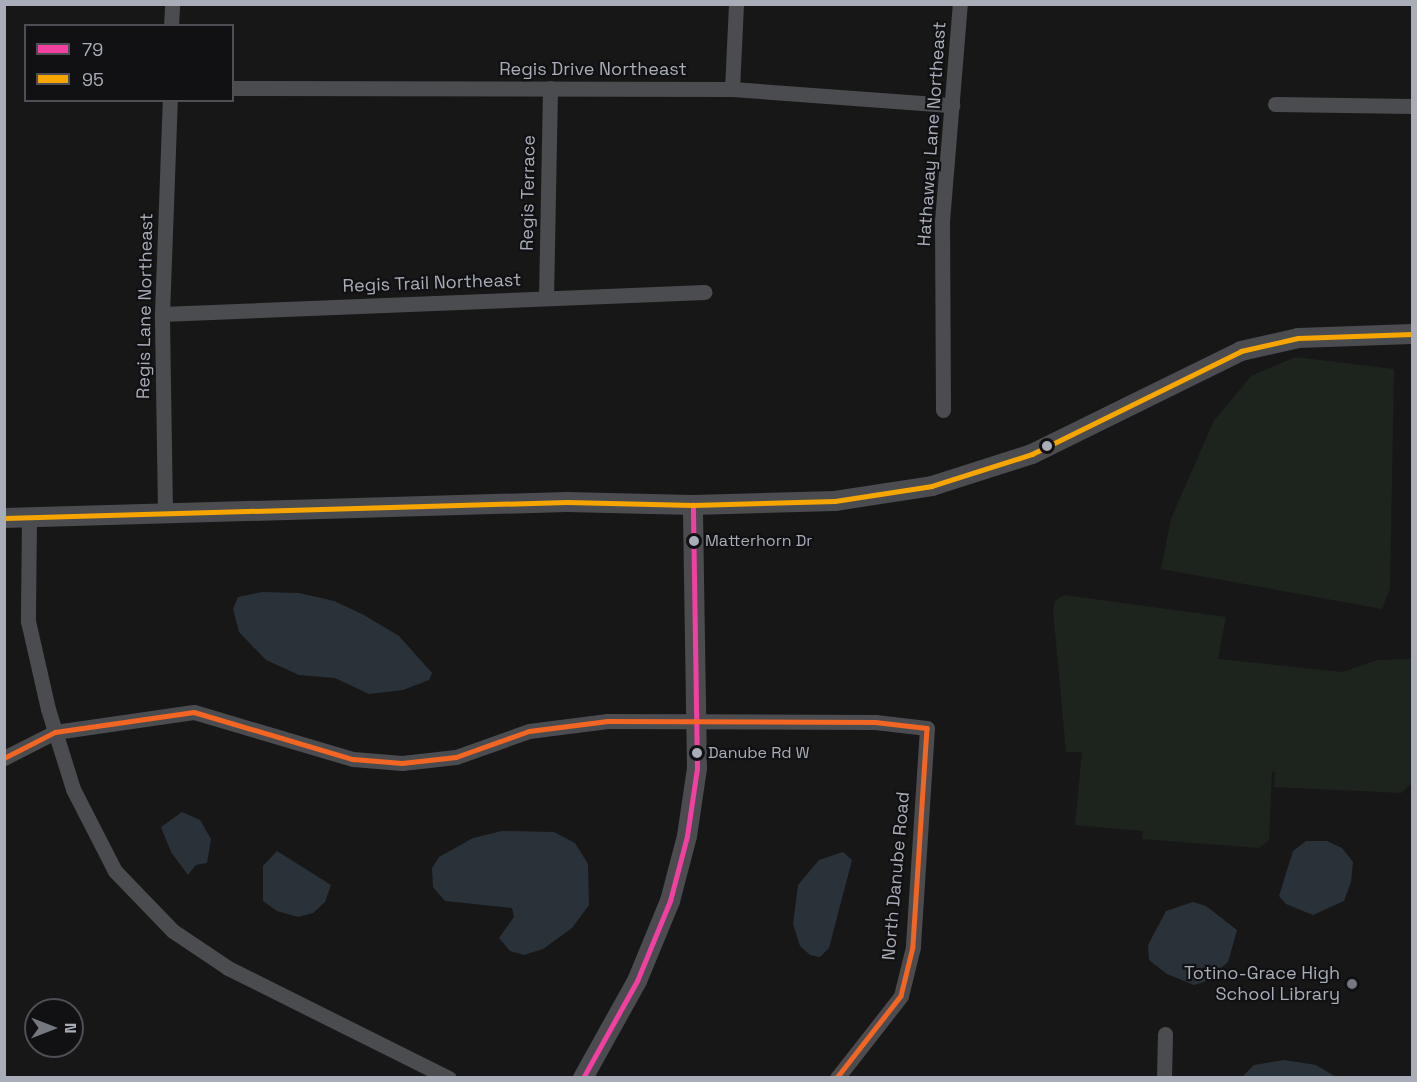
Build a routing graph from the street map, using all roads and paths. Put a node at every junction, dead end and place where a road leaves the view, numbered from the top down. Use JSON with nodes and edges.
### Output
{"nodes":[{"id":1,"x":172,"y":4,"type":"edge"},
{"id":2,"x":736,"y":4,"type":"edge"},
{"id":3,"x":960,"y":4,"type":"edge"},
{"id":4,"x":171,"y":24,"type":"edge"},
{"id":5,"x":234,"y":88,"type":"edge"},
{"id":6,"x":550,"y":88,"type":"junction"},
{"id":7,"x":732,"y":89,"type":"junction"},
{"id":8,"x":170,"y":102,"type":"edge"},
{"id":9,"x":1275,"y":104,"type":"dead end"},
{"id":10,"x":952,"y":105,"type":"junction"},
{"id":11,"x":1413,"y":106,"type":"edge"},
{"id":12,"x":705,"y":292,"type":"dead end"},
{"id":13,"x":546,"y":298,"type":"junction"},
{"id":14,"x":162,"y":314,"type":"junction"},
{"id":15,"x":1413,"y":334,"type":"edge"},
{"id":16,"x":943,"y":410,"type":"dead end"},
{"id":17,"x":693,"y":505,"type":"junction"},
{"id":18,"x":165,"y":511,"type":"junction"},
{"id":19,"x":4,"y":518,"type":"edge"},
{"id":20,"x":29,"y":518,"type":"junction"},
{"id":21,"x":695,"y":721,"type":"junction"},
{"id":22,"x":55,"y":732,"type":"junction"},
{"id":23,"x":4,"y":758,"type":"edge"},
{"id":24,"x":1165,"y":1034,"type":"dead end"},
{"id":25,"x":449,"y":1077,"type":"edge"},
{"id":26,"x":583,"y":1077,"type":"edge"},
{"id":27,"x":837,"y":1077,"type":"edge"},
{"id":28,"x":1164,"y":1077,"type":"edge"}],
"edges":[{"from":1,"to":4,"type":"street"},
{"from":2,"to":7,"type":"street"},
{"from":3,"to":10,"type":"street","name":"Hathaway Lane Northeast"},
{"from":5,"to":6,"type":"street","name":"Regis Drive Northeast"},
{"from":6,"to":7,"type":"street","name":"Regis Drive Northeast"},
{"from":6,"to":13,"type":"street","name":"Regis Terrace"},
{"from":7,"to":10,"type":"street","name":"Regis Drive Northeast"},
{"from":8,"to":14,"type":"street","name":"Regis Lane Northeast"},
{"from":9,"to":11,"type":"street"},
{"from":10,"to":16,"type":"street","name":"Hathaway Lane Northeast"},
{"from":12,"to":13,"type":"street","name":"Regis Trail Northeast"},
{"from":13,"to":14,"type":"street","name":"Regis Trail Northeast"},
{"from":14,"to":18,"type":"street","name":"Regis Lane Northeast"},
{"from":15,"to":17,"type":"street"},
{"from":17,"to":18,"type":"street"},
{"from":17,"to":21,"type":"street"},
{"from":18,"to":20,"type":"street"},
{"from":19,"to":20,"type":"street"},
{"from":20,"to":22,"type":"street"},
{"from":21,"to":22,"type":"street"},
{"from":21,"to":26,"type":"street"},
{"from":21,"to":27,"type":"street","name":"North Danube Road"},
{"from":22,"to":23,"type":"street"},
{"from":22,"to":25,"type":"street"},
{"from":24,"to":28,"type":"street"}]}
